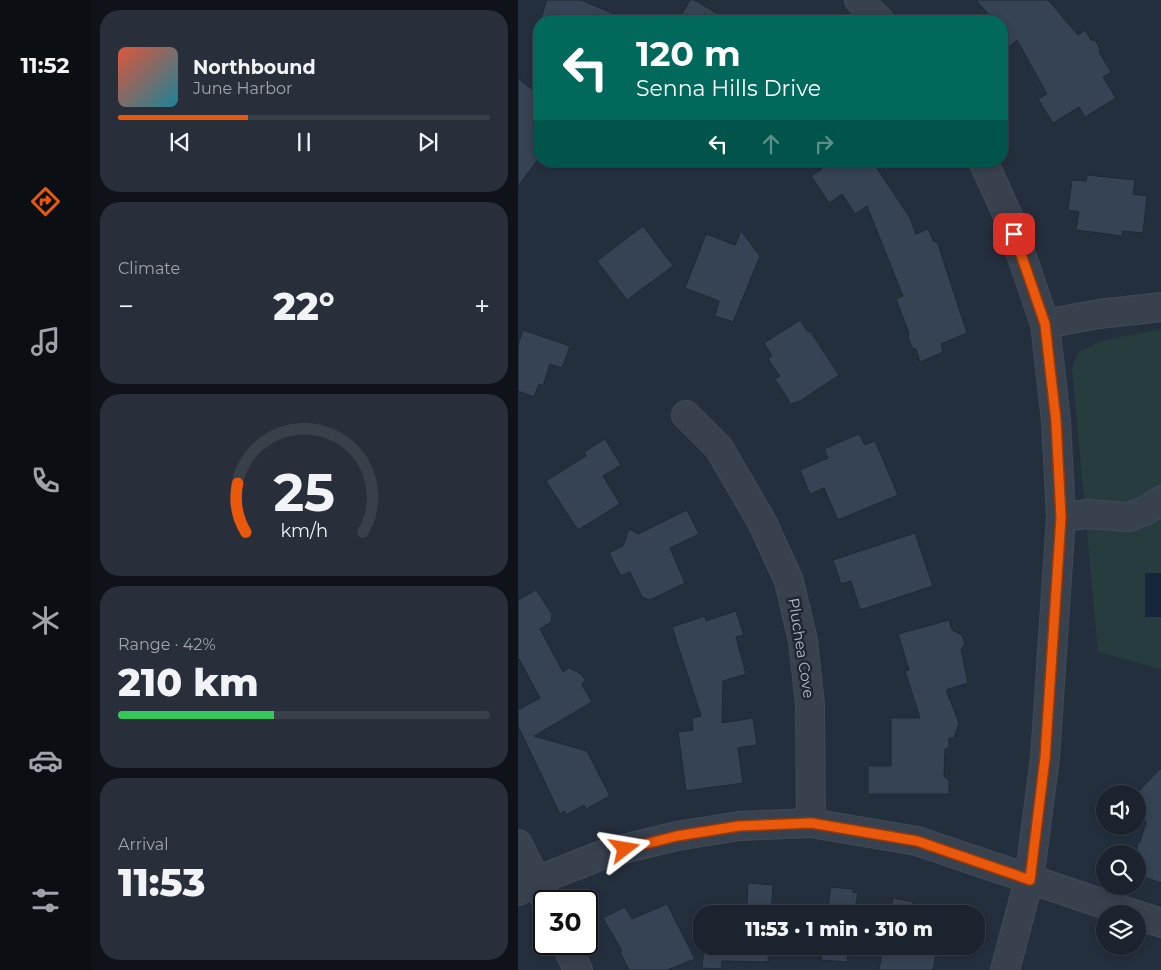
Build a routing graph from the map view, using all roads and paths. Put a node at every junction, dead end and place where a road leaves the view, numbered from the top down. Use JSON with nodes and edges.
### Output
{"nodes":[{"id":1,"x":859,"y":0,"type":"edge"},
{"id":2,"x":874,"y":15,"type":"edge"},
{"id":3,"x":986,"y":167,"type":"edge"},
{"id":4,"x":1162,"y":307,"type":"edge"},
{"id":5,"x":1045,"y":324,"type":"junction"},
{"id":6,"x":686,"y":415,"type":"dead end"},
{"id":7,"x":1162,"y":500,"type":"edge"},
{"id":8,"x":1061,"y":517,"type":"junction"},
{"id":9,"x":811,"y":823,"type":"junction"},
{"id":10,"x":518,"y":844,"type":"edge"},
{"id":11,"x":1030,"y":880,"type":"junction"},
{"id":12,"x":535,"y":890,"type":"edge"},
{"id":13,"x":533,"y":891,"type":"edge"},
{"id":14,"x":1106,"y":905,"type":"edge"},
{"id":15,"x":1146,"y":918,"type":"edge"},
{"id":16,"x":1162,"y":923,"type":"edge"},
{"id":17,"x":571,"y":955,"type":"edge"},
{"id":18,"x":578,"y":970,"type":"edge"},
{"id":19,"x":1005,"y":970,"type":"edge"}],
"edges":[{"from":1,"to":2,"type":"street"},
{"from":3,"to":5,"type":"street"},
{"from":4,"to":5,"type":"street"},
{"from":5,"to":8,"type":"street"},
{"from":6,"to":9,"type":"street","name":"Pluchea Cove"},
{"from":7,"to":8,"type":"street"},
{"from":8,"to":11,"type":"street"},
{"from":9,"to":11,"type":"street"},
{"from":9,"to":12,"type":"street"},
{"from":10,"to":13,"type":"street"},
{"from":11,"to":14,"type":"street"},
{"from":11,"to":19,"type":"street"},
{"from":15,"to":16,"type":"street"},
{"from":17,"to":18,"type":"street"}]}
